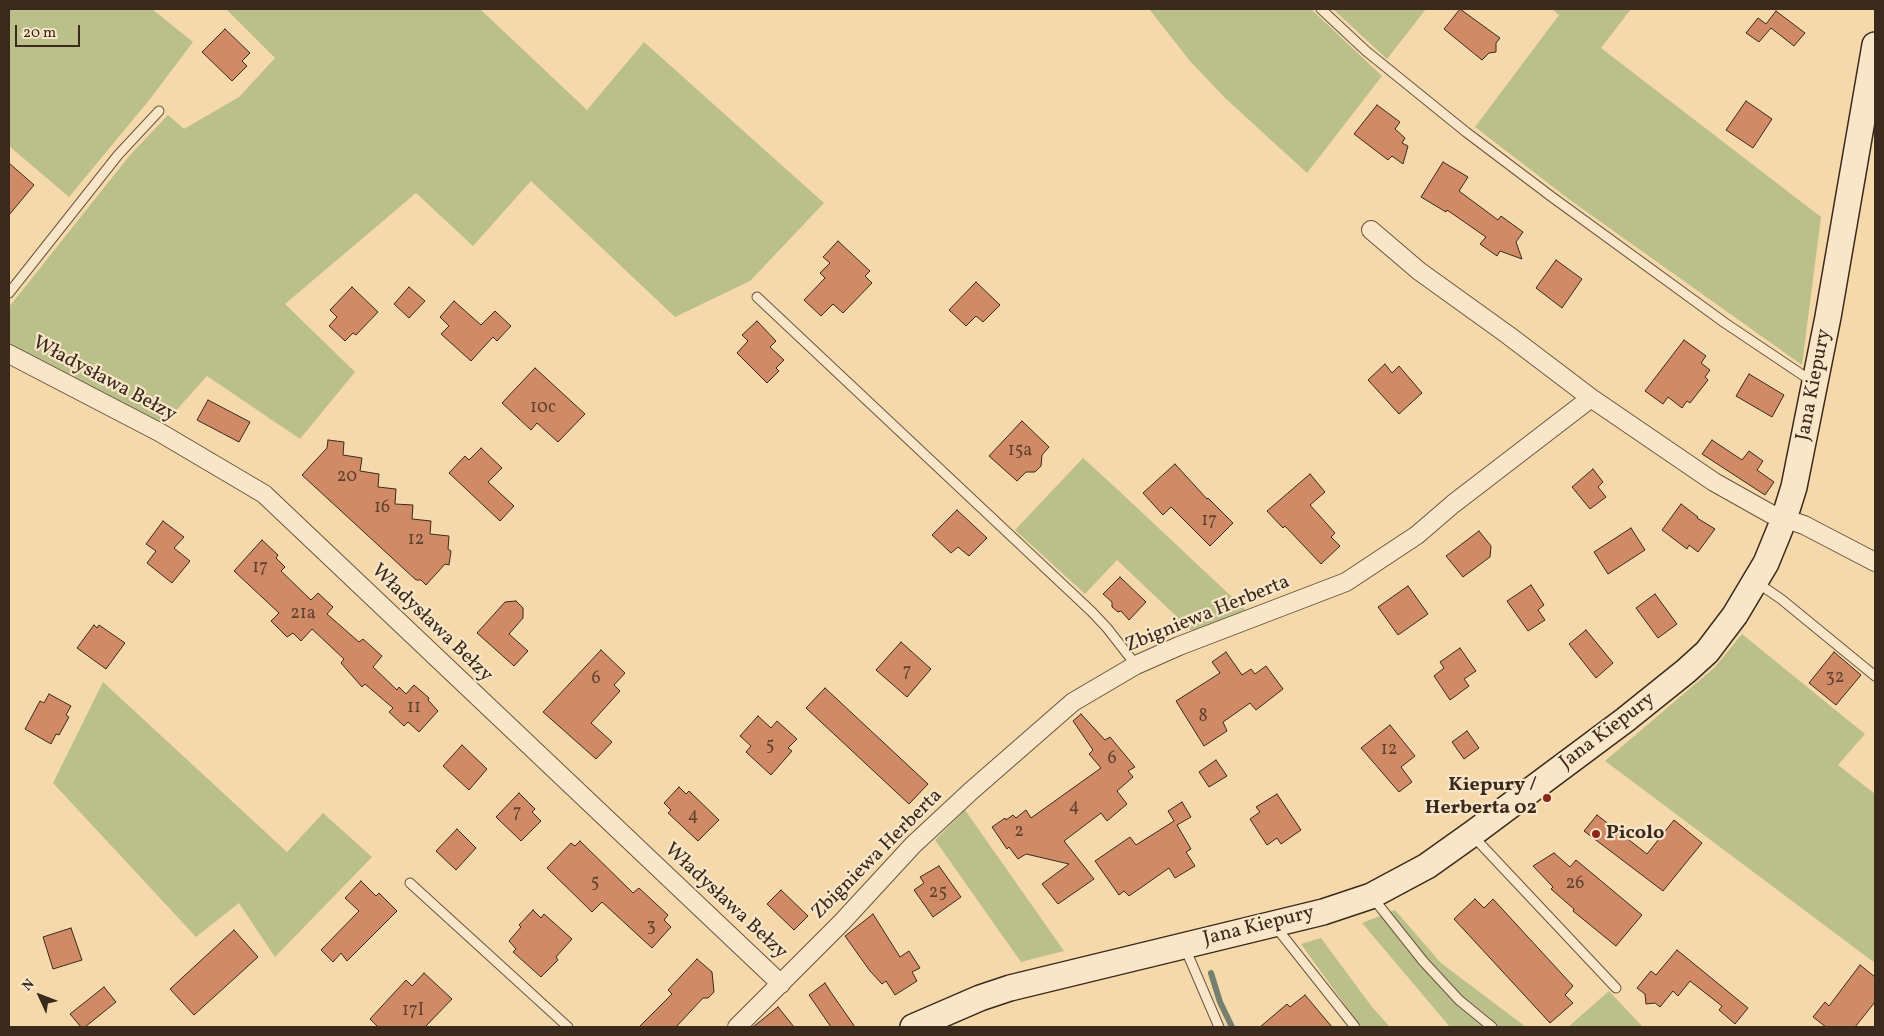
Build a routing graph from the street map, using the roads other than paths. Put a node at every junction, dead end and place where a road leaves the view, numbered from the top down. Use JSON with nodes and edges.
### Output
{"nodes":[{"id":1,"x":1321,"y":9,"type":"edge"},
{"id":2,"x":1875,"y":45,"type":"edge"},
{"id":3,"x":159,"y":111,"type":"dead end"},
{"id":4,"x":1371,"y":230,"type":"dead end"},
{"id":5,"x":9,"y":293,"type":"edge"},
{"id":6,"x":757,"y":297,"type":"dead end"},
{"id":7,"x":9,"y":354,"type":"edge"},
{"id":8,"x":1815,"y":384,"type":"junction"},
{"id":9,"x":1591,"y":398,"type":"junction"},
{"id":10,"x":1784,"y":519,"type":"junction"},
{"id":11,"x":1875,"y":562,"type":"edge"},
{"id":12,"x":1756,"y":582,"type":"junction"},
{"id":13,"x":1136,"y":665,"type":"junction"},
{"id":14,"x":1875,"y":676,"type":"edge"},
{"id":15,"x":1472,"y":834,"type":"junction"},
{"id":16,"x":410,"y":883,"type":"dead end"},
{"id":17,"x":1371,"y":896,"type":"junction"},
{"id":18,"x":1273,"y":924,"type":"junction"},
{"id":19,"x":1184,"y":946,"type":"junction"},
{"id":20,"x":781,"y":984,"type":"junction"},
{"id":21,"x":1616,"y":988,"type":"dead end"},
{"id":22,"x":568,"y":1027,"type":"edge"},
{"id":23,"x":737,"y":1027,"type":"edge"},
{"id":24,"x":914,"y":1027,"type":"edge"},
{"id":25,"x":1219,"y":1027,"type":"edge"},
{"id":26,"x":1354,"y":1027,"type":"edge"},
{"id":27,"x":1492,"y":1027,"type":"edge"}],
"edges":[{"from":1,"to":8,"type":"lane"},
{"from":2,"to":8,"type":"street","name":"Jana Kiepury"},
{"from":3,"to":5,"type":"lane"},
{"from":4,"to":9,"type":"street"},
{"from":6,"to":13,"type":"lane"},
{"from":7,"to":20,"type":"street","name":"Władysława Bełzy"},
{"from":8,"to":10,"type":"street","name":"Jana Kiepury"},
{"from":9,"to":10,"type":"street"},
{"from":9,"to":13,"type":"street","name":"Zbigniewa Herberta"},
{"from":10,"to":11,"type":"street"},
{"from":10,"to":12,"type":"street","name":"Jana Kiepury"},
{"from":12,"to":14,"type":"lane"},
{"from":12,"to":15,"type":"street","name":"Jana Kiepury"},
{"from":13,"to":20,"type":"street","name":"Zbigniewa Herberta"},
{"from":15,"to":17,"type":"street","name":"Jana Kiepury"},
{"from":15,"to":21,"type":"lane"},
{"from":16,"to":22,"type":"lane"},
{"from":17,"to":18,"type":"street","name":"Jana Kiepury"},
{"from":17,"to":27,"type":"lane"},
{"from":18,"to":19,"type":"street","name":"Jana Kiepury"},
{"from":18,"to":26,"type":"lane"},
{"from":19,"to":24,"type":"street","name":"Jana Kiepury"},
{"from":19,"to":25,"type":"lane"},
{"from":20,"to":23,"type":"street","name":"Zbigniewa Herberta"}]}
